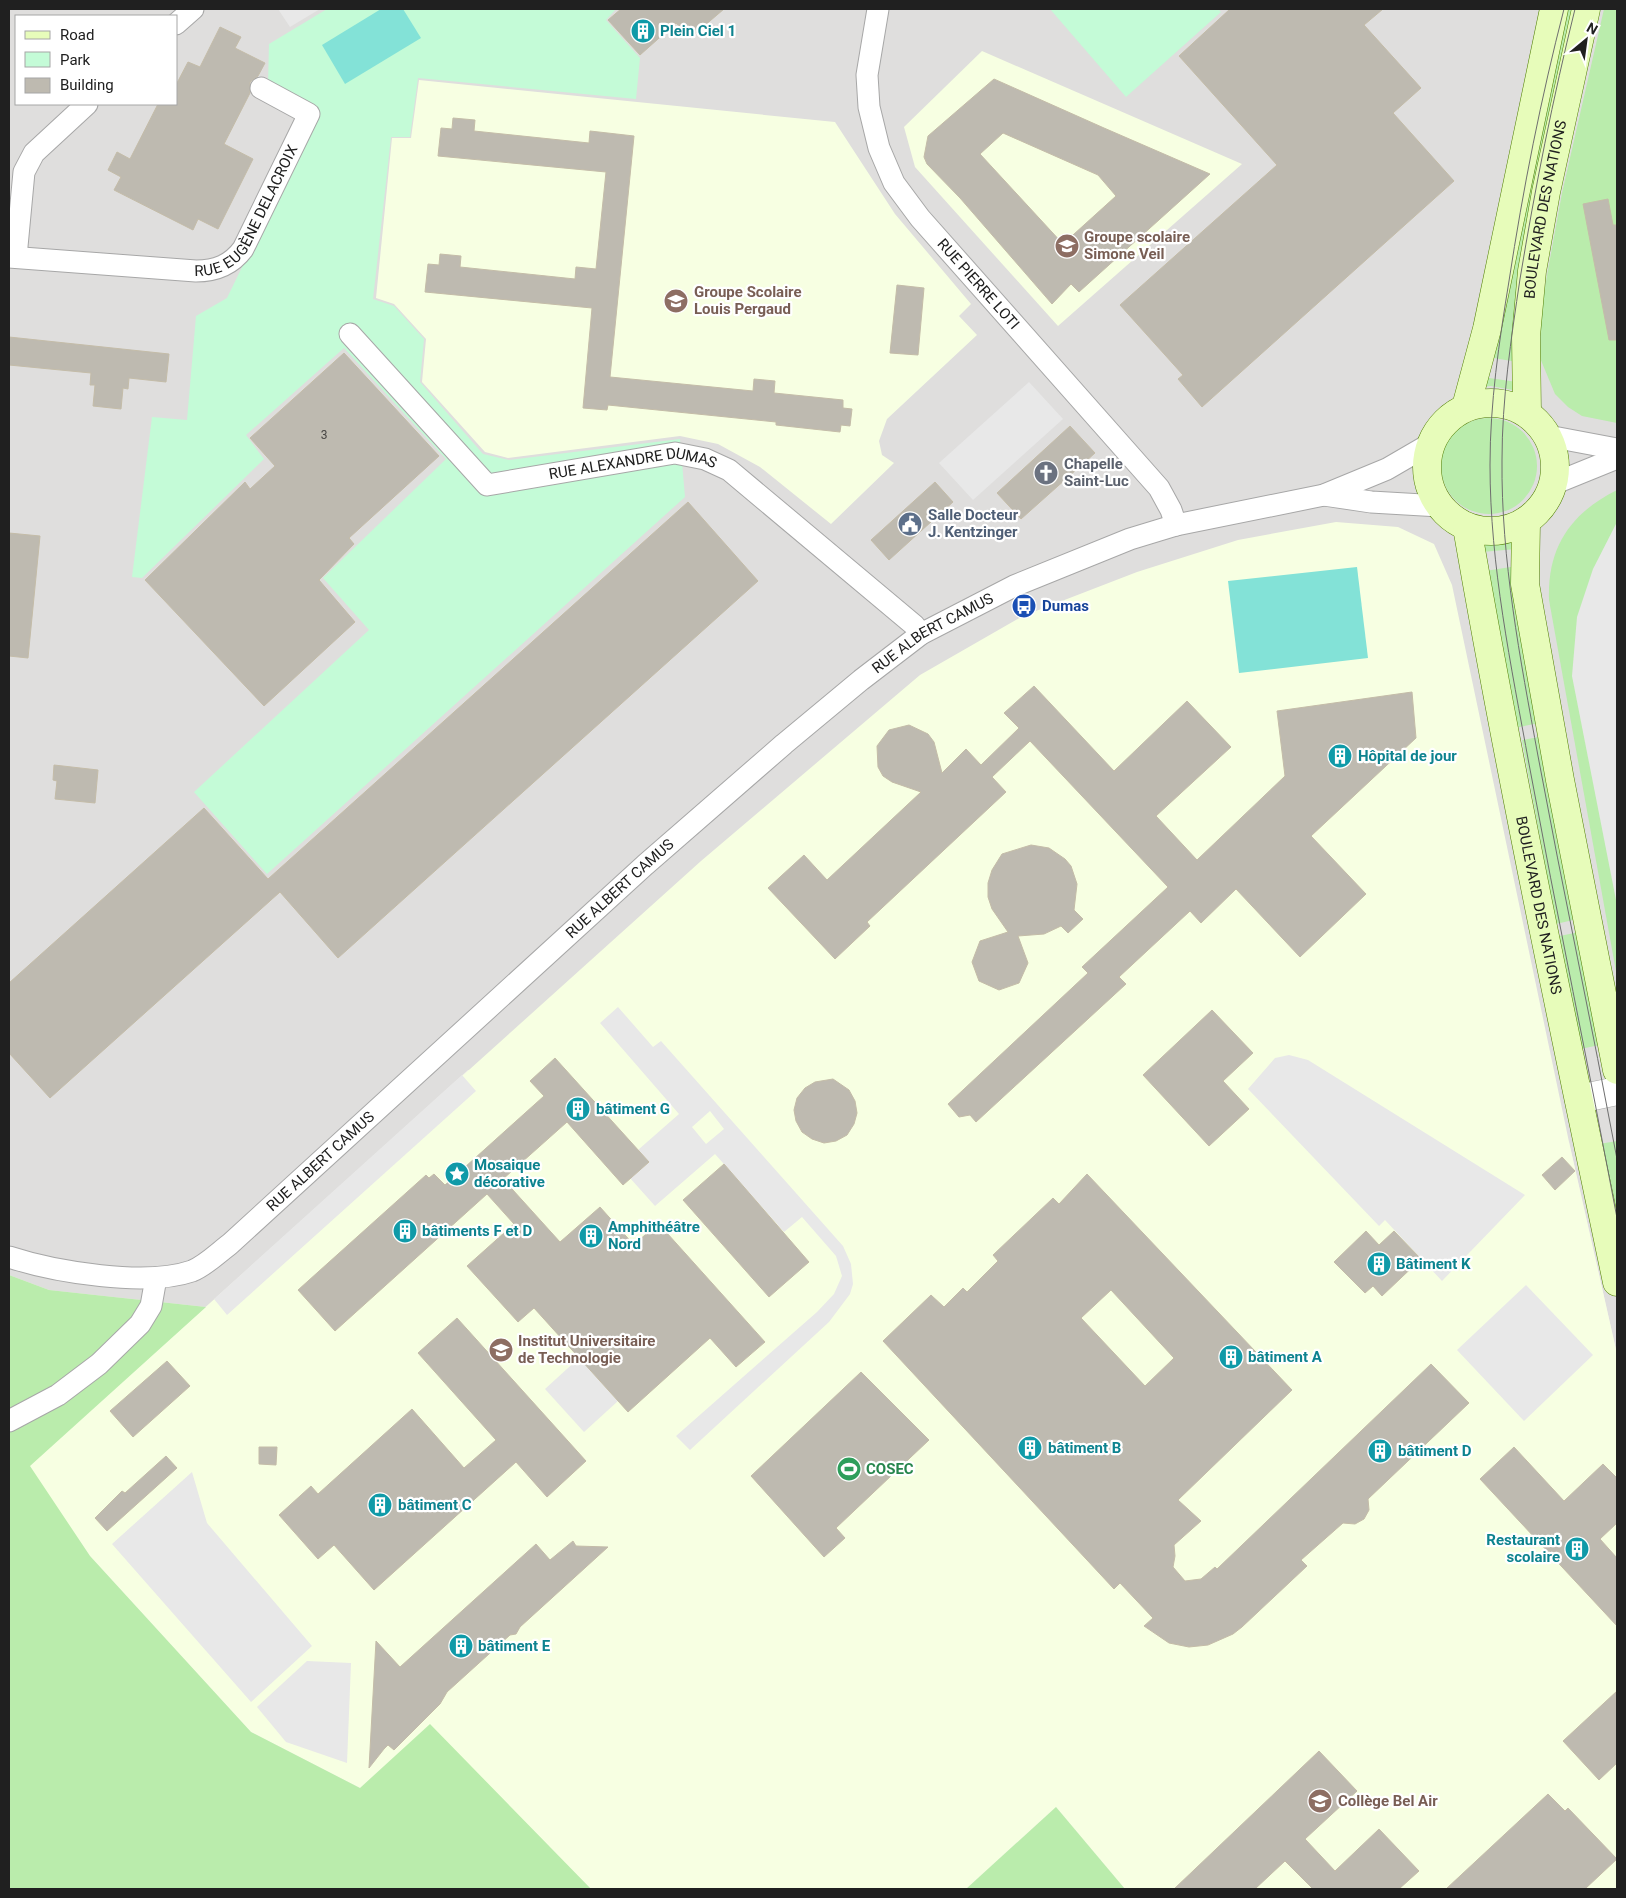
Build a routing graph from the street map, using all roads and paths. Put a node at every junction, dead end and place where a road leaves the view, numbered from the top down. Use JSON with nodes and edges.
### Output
{"nodes":[{"id":1,"x":193,"y":9,"type":"edge"},
{"id":2,"x":878,"y":9,"type":"edge"},
{"id":3,"x":1554,"y":9,"type":"edge"},
{"id":4,"x":1586,"y":9,"type":"edge"},
{"id":5,"x":178,"y":22,"type":"edge"},
{"id":6,"x":261,"y":88,"type":"dead end"},
{"id":7,"x":86,"y":105,"type":"edge"},
{"id":8,"x":12,"y":257,"type":"edge"},
{"id":9,"x":350,"y":334,"type":"dead end"},
{"id":10,"x":1466,"y":407,"type":"junction"},
{"id":11,"x":1527,"y":413,"type":"junction"},
{"id":12,"x":1548,"y":436,"type":"junction"},
{"id":13,"x":1430,"y":444,"type":"junction"},
{"id":14,"x":1617,"y":448,"type":"edge"},
{"id":15,"x":1617,"y":458,"type":"edge"},
{"id":16,"x":1554,"y":484,"type":"junction"},
{"id":17,"x":1324,"y":495,"type":"junction"},
{"id":18,"x":1440,"y":506,"type":"junction"},
{"id":19,"x":1526,"y":522,"type":"junction"},
{"id":20,"x":1176,"y":525,"type":"junction"},
{"id":21,"x":1467,"y":527,"type":"junction"},
{"id":22,"x":920,"y":634,"type":"junction"},
{"id":23,"x":1617,"y":1070,"type":"edge"},
{"id":24,"x":1617,"y":1092,"type":"edge"},
{"id":25,"x":1579,"y":1099,"type":"junction"},
{"id":26,"x":9,"y":1257,"type":"edge"},
{"id":27,"x":156,"y":1278,"type":"junction"},
{"id":28,"x":1617,"y":1282,"type":"edge"},
{"id":29,"x":9,"y":1421,"type":"edge"}],
"edges":[{"from":1,"to":5,"type":"street"},
{"from":2,"to":20,"type":"street","name":"RUE PIERRE LOTI"},
{"from":3,"to":10,"type":"main road","name":"BOULEVARD DES NATIONS"},
{"from":4,"to":11,"type":"main road","name":"BOULEVARD DES NATIONS"},
{"from":6,"to":8,"type":"street","name":"RUE EUGÈNE DELACROIX"},
{"from":7,"to":8,"type":"street","name":"RUE EUGÈNE DELACROIX"},
{"from":9,"to":22,"type":"street","name":"RUE ALEXANDRE DUMAS"},
{"from":10,"to":11,"type":"main road"},
{"from":10,"to":13,"type":"main road"},
{"from":11,"to":12,"type":"main road"},
{"from":12,"to":14,"type":"street"},
{"from":12,"to":16,"type":"main road"},
{"from":13,"to":17,"type":"street","name":"RUE ALBERT CAMUS"},
{"from":13,"to":18,"type":"main road"},
{"from":15,"to":16,"type":"street"},
{"from":16,"to":19,"type":"main road"},
{"from":17,"to":18,"type":"street","name":"RUE ALBERT CAMUS"},
{"from":17,"to":20,"type":"street","name":"RUE ALBERT CAMUS"},
{"from":18,"to":21,"type":"main road"},
{"from":19,"to":21,"type":"main road"},
{"from":19,"to":23,"type":"main road"},
{"from":20,"to":22,"type":"street","name":"RUE ALBERT CAMUS"},
{"from":21,"to":25,"type":"main road","name":"BOULEVARD DES NATIONS"},
{"from":22,"to":27,"type":"street","name":"RUE ALBERT CAMUS"},
{"from":24,"to":25,"type":"street"},
{"from":25,"to":28,"type":"main road","name":"BOULEVARD DES NATIONS"},
{"from":26,"to":27,"type":"street","name":"RUE ALBERT CAMUS"},
{"from":27,"to":29,"type":"street"}]}
